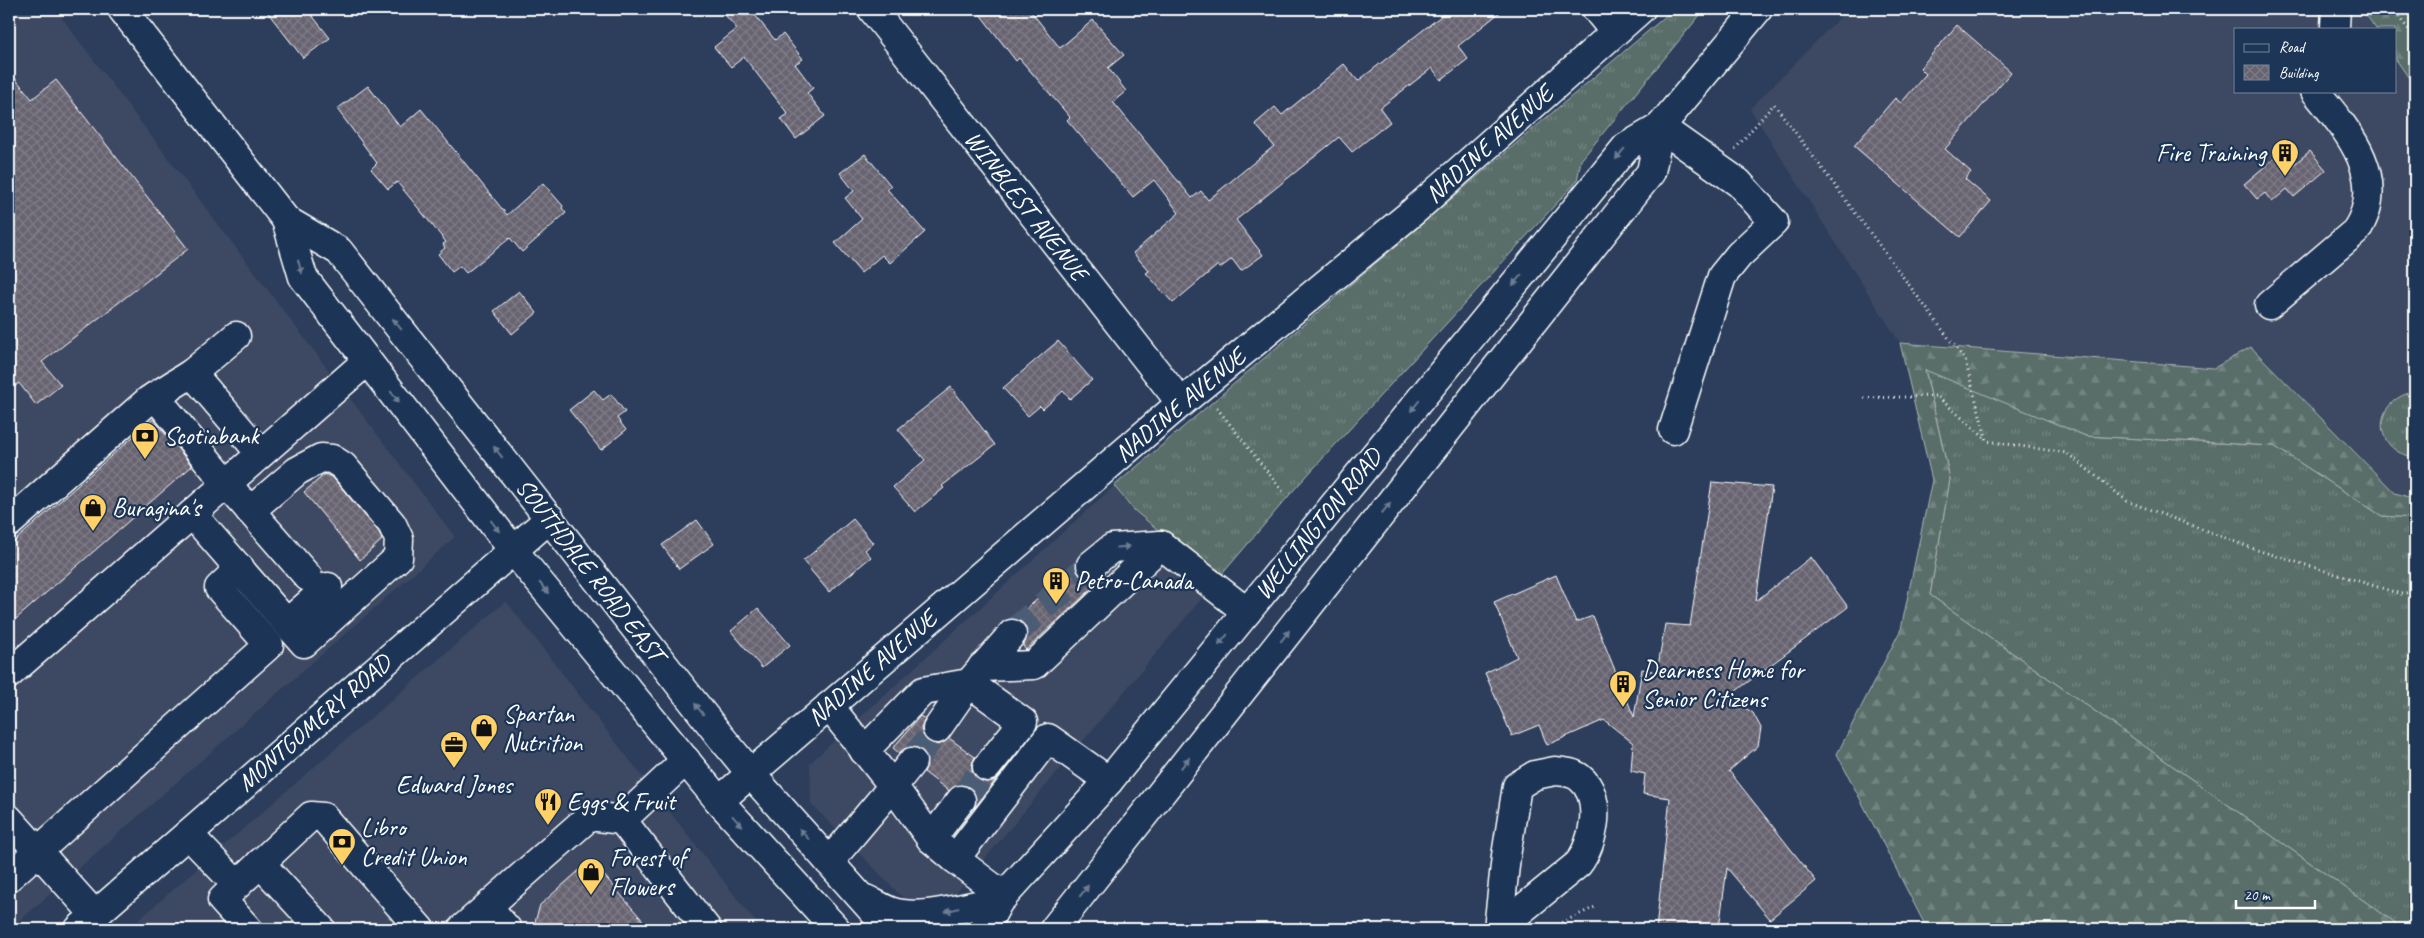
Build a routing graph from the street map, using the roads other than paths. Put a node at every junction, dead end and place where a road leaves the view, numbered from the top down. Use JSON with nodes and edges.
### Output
{"nodes":[{"id":1,"x":122,"y":9,"type":"edge"},
{"id":2,"x":872,"y":9,"type":"edge"},
{"id":3,"x":1596,"y":9,"type":"edge"},
{"id":4,"x":1641,"y":9,"type":"edge"},
{"id":5,"x":1758,"y":9,"type":"edge"},
{"id":6,"x":1614,"y":31,"type":"junction"},
{"id":7,"x":2316,"y":92,"type":"edge"},
{"id":8,"x":1660,"y":127,"type":"junction"},
{"id":9,"x":286,"y":220,"type":"junction"},
{"id":10,"x":2269,"y":305,"type":"dead end"},
{"id":11,"x":236,"y":336,"type":"dead end"},
{"id":12,"x":367,"y":361,"type":"junction"},
{"id":13,"x":192,"y":373,"type":"junction"},
{"id":14,"x":155,"y":396,"type":"junction"},
{"id":15,"x":1180,"y":403,"type":"junction"},
{"id":16,"x":1672,"y":430,"type":"dead end"},
{"id":17,"x":260,"y":453,"type":"junction"},
{"id":18,"x":226,"y":483,"type":"junction"},
{"id":19,"x":250,"y":511,"type":"junction"},
{"id":20,"x":192,"y":514,"type":"junction"},
{"id":21,"x":550,"y":518,"type":"junction"},
{"id":22,"x":9,"y":523,"type":"edge"},
{"id":23,"x":1162,"y":545,"type":"junction"},
{"id":24,"x":513,"y":550,"type":"junction"},
{"id":25,"x":1091,"y":565,"type":"tunnel mouth"},
{"id":26,"x":240,"y":568,"type":"junction"},
{"id":27,"x":1247,"y":612,"type":"junction"},
{"id":28,"x":288,"y":623,"type":"junction"},
{"id":29,"x":1012,"y":634,"type":"tunnel mouth"},
{"id":30,"x":9,"y":674,"type":"edge"},
{"id":31,"x":976,"y":675,"type":"junction"},
{"id":32,"x":829,"y":706,"type":"junction"},
{"id":33,"x":1023,"y":722,"type":"junction"},
{"id":34,"x":937,"y":729,"type":"tunnel mouth"},
{"id":35,"x":1048,"y":738,"type":"junction"},
{"id":36,"x":864,"y":751,"type":"junction"},
{"id":37,"x":686,"y":760,"type":"junction"},
{"id":38,"x":912,"y":762,"type":"tunnel mouth"},
{"id":39,"x":987,"y":767,"type":"tunnel mouth"},
{"id":40,"x":751,"y":774,"type":"junction"},
{"id":41,"x":1109,"y":780,"type":"junction"},
{"id":42,"x":893,"y":786,"type":"junction"},
{"id":43,"x":961,"y":800,"type":"tunnel mouth"},
{"id":44,"x":719,"y":801,"type":"junction"},
{"id":45,"x":9,"y":819,"type":"edge"},
{"id":46,"x":622,"y":820,"type":"junction"},
{"id":47,"x":188,"y":834,"type":"junction"},
{"id":48,"x":931,"y":838,"type":"junction"},
{"id":49,"x":38,"y":851,"type":"junction"},
{"id":50,"x":955,"y":859,"type":"junction"},
{"id":51,"x":829,"y":862,"type":"junction"},
{"id":52,"x":260,"y":863,"type":"junction"},
{"id":53,"x":9,"y":877,"type":"edge"},
{"id":54,"x":793,"y":882,"type":"junction"},
{"id":55,"x":237,"y":885,"type":"junction"},
{"id":56,"x":860,"y":896,"type":"junction"},
{"id":57,"x":1002,"y":898,"type":"junction"},
{"id":58,"x":488,"y":907,"type":"junction"},
{"id":59,"x":87,"y":922,"type":"edge"},
{"id":60,"x":248,"y":929,"type":"edge"},
{"id":61,"x":321,"y":929,"type":"edge"},
{"id":62,"x":420,"y":929,"type":"edge"},
{"id":63,"x":462,"y":929,"type":"edge"},
{"id":64,"x":507,"y":929,"type":"edge"},
{"id":65,"x":707,"y":929,"type":"edge"},
{"id":66,"x":814,"y":929,"type":"edge"},
{"id":67,"x":836,"y":929,"type":"edge"},
{"id":68,"x":889,"y":929,"type":"edge"},
{"id":69,"x":984,"y":929,"type":"edge"},
{"id":70,"x":1054,"y":929,"type":"edge"},
{"id":71,"x":1498,"y":929,"type":"edge"}],
"edges":[{"from":1,"to":9,"type":"main road","name":"SOUTHDALE ROAD EAST"},
{"from":2,"to":15,"type":"main road","name":"WINBLEST AVENUE"},
{"from":3,"to":6,"type":"main road"},
{"from":4,"to":6,"type":"main road","name":"NADINE AVENUE"},
{"from":5,"to":8,"type":"main road","name":"WELLINGTON ROAD"},
{"from":6,"to":15,"type":"main road","name":"NADINE AVENUE"},
{"from":7,"to":10,"type":"main road"},
{"from":8,"to":16,"type":"main road"},
{"from":8,"to":27,"type":"main road","name":"WELLINGTON ROAD","one_way":true},
{"from":70,"to":8,"type":"main road","name":"WELLINGTON ROAD","one_way":true},
{"from":9,"to":12,"type":"main road","name":"SOUTHDALE ROAD EAST","one_way":true},
{"from":21,"to":9,"type":"main road","name":"SOUTHDALE ROAD EAST","one_way":true},
{"from":11,"to":13,"type":"main road"},
{"from":12,"to":17,"type":"main road"},
{"from":12,"to":24,"type":"main road","name":"SOUTHDALE ROAD EAST","one_way":true},
{"from":13,"to":14,"type":"main road"},
{"from":13,"to":17,"type":"main road"},
{"from":14,"to":18,"type":"main road"},
{"from":14,"to":22,"type":"main road"},
{"from":15,"to":32,"type":"main road","name":"NADINE AVENUE"},
{"from":17,"to":18,"type":"main road"},
{"from":18,"to":19,"type":"main road"},
{"from":18,"to":20,"type":"main road"},
{"from":19,"to":28,"type":"main road"},
{"from":19,"to":28,"type":"main road"},
{"from":20,"to":26,"type":"main road"},
{"from":20,"to":30,"type":"main road"},
{"from":21,"to":24,"type":"main road","name":"MONTGOMERY ROAD"},
{"from":40,"to":21,"type":"main road","name":"SOUTHDALE ROAD EAST","one_way":true},
{"from":25,"to":23,"type":"main road","one_way":true},
{"from":23,"to":27,"type":"main road"},
{"from":23,"to":31,"type":"main road"},
{"from":24,"to":37,"type":"main road","name":"SOUTHDALE ROAD EAST","one_way":true},
{"from":24,"to":47,"type":"main road","name":"MONTGOMERY ROAD"},
{"from":26,"to":28,"type":"main road"},
{"from":26,"to":49,"type":"main road"},
{"from":27,"to":41,"type":"main road","name":"WELLINGTON ROAD","one_way":true},
{"from":29,"to":31,"type":"main road"},
{"from":31,"to":33,"type":"main road"},
{"from":31,"to":34,"type":"main road"},
{"from":31,"to":36,"type":"main road"},
{"from":32,"to":36,"type":"main road"},
{"from":32,"to":40,"type":"main road","name":"NADINE AVENUE"},
{"from":33,"to":35,"type":"main road"},
{"from":33,"to":39,"type":"main road"},
{"from":35,"to":41,"type":"main road"},
{"from":35,"to":50,"type":"main road"},
{"from":36,"to":42,"type":"main road"},
{"from":37,"to":44,"type":"main road","name":"SOUTHDALE ROAD EAST"},
{"from":37,"to":46,"type":"main road"},
{"from":38,"to":42,"type":"main road"},
{"from":40,"to":44,"type":"main road","name":"NADINE AVENUE"},
{"from":51,"to":40,"type":"main road","name":"SOUTHDALE ROAD EAST","one_way":true},
{"from":41,"to":57,"type":"main road","name":"WELLINGTON ROAD"},
{"from":42,"to":48,"type":"main road"},
{"from":42,"to":51,"type":"main road"},
{"from":43,"to":48,"type":"main road"},
{"from":44,"to":54,"type":"main road","name":"SOUTHDALE ROAD EAST","one_way":true},
{"from":45,"to":49,"type":"main road"},
{"from":46,"to":58,"type":"main road"},
{"from":46,"to":65,"type":"main road"},
{"from":47,"to":55,"type":"main road"},
{"from":47,"to":59,"type":"main road","name":"MONTGOMERY ROAD"},
{"from":48,"to":50,"type":"main road"},
{"from":49,"to":53,"type":"main road"},
{"from":49,"to":59,"type":"main road"},
{"from":50,"to":57,"type":"main road"},
{"from":51,"to":56,"type":"main road","name":"SOUTHDALE ROAD EAST"},
{"from":52,"to":55,"type":"main road"},
{"from":52,"to":61,"type":"main road"},
{"from":52,"to":62,"type":"main road"},
{"from":54,"to":66,"type":"main road"},
{"from":54,"to":67,"type":"main road","name":"SOUTHDALE ROAD EAST"},
{"from":55,"to":60,"type":"main road"},
{"from":57,"to":56,"type":"main road","one_way":true},
{"from":56,"to":68,"type":"main road","name":"SOUTHDALE ROAD EAST"},
{"from":57,"to":69,"type":"main road","name":"WELLINGTON ROAD"},
{"from":58,"to":63,"type":"main road"},
{"from":58,"to":64,"type":"main road"},
{"from":71,"to":71,"type":"main road"}]}
